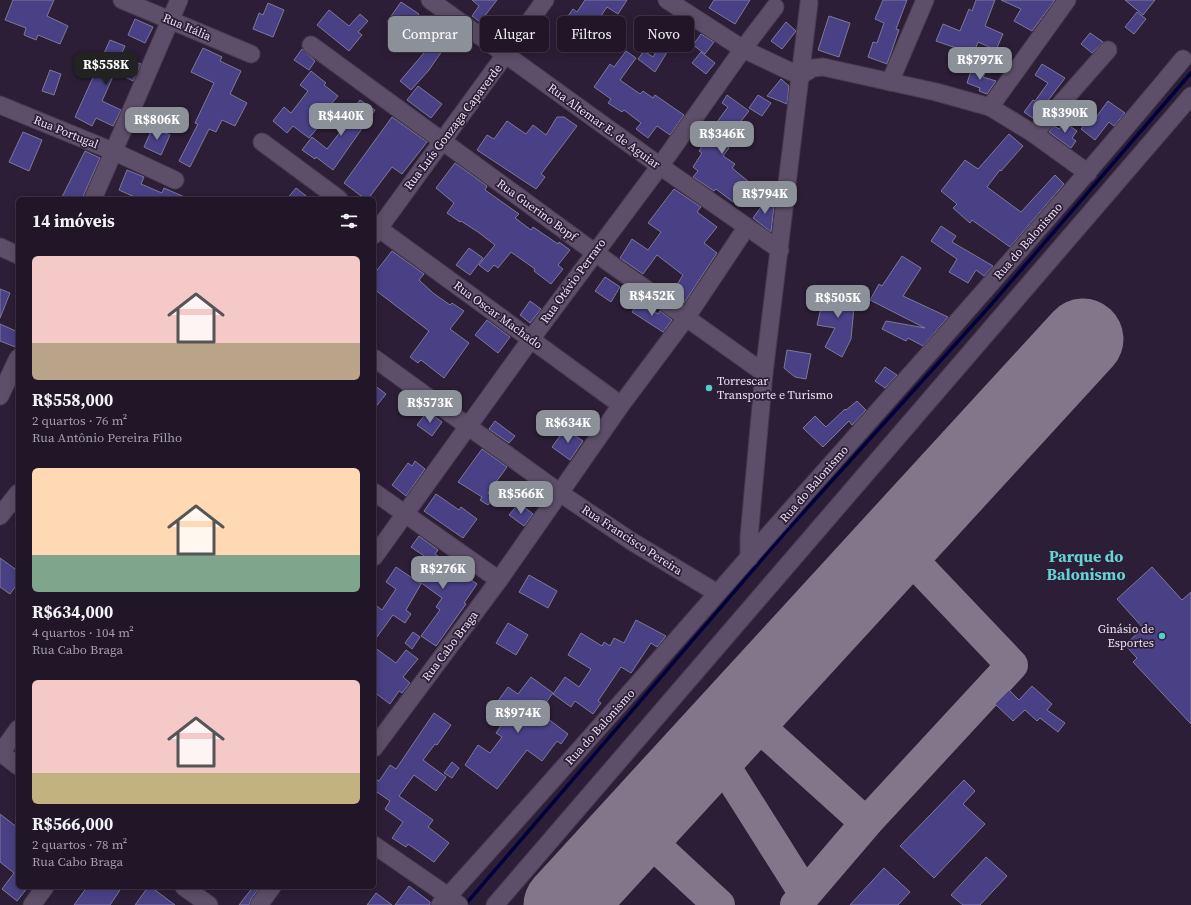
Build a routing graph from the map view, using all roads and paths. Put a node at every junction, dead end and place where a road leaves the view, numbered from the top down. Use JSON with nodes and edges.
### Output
{"nodes":[{"id":1,"x":122,"y":0,"type":"edge"},
{"id":2,"x":179,"y":0,"type":"edge"},
{"id":3,"x":430,"y":0,"type":"edge"},
{"id":4,"x":545,"y":0,"type":"edge"},
{"id":5,"x":667,"y":0,"type":"edge"},
{"id":6,"x":925,"y":0,"type":"edge"},
{"id":7,"x":1067,"y":0,"type":"edge"},
{"id":8,"x":809,"y":3,"type":"dead end"},
{"id":9,"x":774,"y":7,"type":"dead end"},
{"id":10,"x":171,"y":21,"type":"junction"},
{"id":11,"x":311,"y":45,"type":"dead end"},
{"id":12,"x":743,"y":48,"type":"junction"},
{"id":13,"x":1108,"y":50,"type":"dead end"},
{"id":14,"x":251,"y":54,"type":"dead end"},
{"id":15,"x":506,"y":56,"type":"junction"},
{"id":16,"x":1183,"y":59,"type":"dead end"},
{"id":17,"x":800,"y":76,"type":"junction"},
{"id":18,"x":890,"y":82,"type":"junction"},
{"id":19,"x":1191,"y":96,"type":"edge"},
{"id":20,"x":0,"y":105,"type":"edge"},
{"id":21,"x":990,"y":107,"type":"junction"},
{"id":22,"x":1034,"y":134,"type":"junction"},
{"id":23,"x":442,"y":141,"type":"junction"},
{"id":24,"x":262,"y":142,"type":"dead end"},
{"id":25,"x":115,"y":152,"type":"junction"},
{"id":26,"x":660,"y":166,"type":"junction"},
{"id":27,"x":1088,"y":173,"type":"junction"},
{"id":28,"x":175,"y":180,"type":"dead end"},
{"id":29,"x":94,"y":197,"type":"edge"},
{"id":30,"x":336,"y":197,"type":"edge"},
{"id":31,"x":746,"y":228,"type":"junction"},
{"id":32,"x":376,"y":230,"type":"edge"},
{"id":33,"x":0,"y":247,"type":"edge"},
{"id":34,"x":780,"y":250,"type":"junction"},
{"id":35,"x":594,"y":252,"type":"junction"},
{"id":36,"x":16,"y":254,"type":"edge"},
{"id":37,"x":686,"y":318,"type":"junction"},
{"id":38,"x":531,"y":340,"type":"junction"},
{"id":39,"x":376,"y":359,"type":"edge"},
{"id":40,"x":16,"y":362,"type":"edge"},
{"id":41,"x":764,"y":373,"type":"junction"},
{"id":42,"x":0,"y":396,"type":"edge"},
{"id":43,"x":621,"y":405,"type":"junction"},
{"id":44,"x":469,"y":425,"type":"junction"},
{"id":45,"x":376,"y":493,"type":"edge"},
{"id":46,"x":560,"y":493,"type":"junction"},
{"id":47,"x":16,"y":496,"type":"edge"},
{"id":48,"x":404,"y":514,"type":"junction"},
{"id":49,"x":0,"y":516,"type":"edge"},
{"id":50,"x":376,"y":554,"type":"edge"},
{"id":51,"x":749,"y":558,"type":"junction"},
{"id":52,"x":498,"y":580,"type":"junction"},
{"id":53,"x":717,"y":593,"type":"junction"},
{"id":54,"x":16,"y":732,"type":"edge"},
{"id":55,"x":376,"y":745,"type":"edge"},
{"id":56,"x":0,"y":754,"type":"edge"},
{"id":57,"x":16,"y":765,"type":"edge"},
{"id":58,"x":376,"y":846,"type":"edge"},
{"id":59,"x":44,"y":889,"type":"edge"},
{"id":60,"x":187,"y":889,"type":"edge"},
{"id":61,"x":270,"y":889,"type":"edge"},
{"id":62,"x":450,"y":901,"type":"edge"},
{"id":63,"x":32,"y":905,"type":"edge"},
{"id":64,"x":209,"y":905,"type":"edge"},
{"id":65,"x":258,"y":905,"type":"edge"},
{"id":66,"x":495,"y":905,"type":"edge"}],
"edges":[{"from":1,"to":10,"type":"street","name":"Rua Itália"},
{"from":2,"to":10,"type":"street"},
{"from":3,"to":15,"type":"street","name":"Rua Altemar E. de Aguiar"},
{"from":4,"to":15,"type":"street","name":"Rua Luís Gonzaga Capaverde"},
{"from":5,"to":12,"type":"street"},
{"from":6,"to":18,"type":"street"},
{"from":7,"to":21,"type":"street"},
{"from":8,"to":17,"type":"street"},
{"from":9,"to":12,"type":"street","name":"Rua Otávio Perraro"},
{"from":10,"to":14,"type":"street","name":"Rua Itália"},
{"from":10,"to":25,"type":"street"},
{"from":11,"to":23,"type":"street","name":"Rua Guerino Bopf"},
{"from":12,"to":17,"type":"street"},
{"from":12,"to":26,"type":"street","name":"Rua Otávio Perraro"},
{"from":13,"to":22,"type":"street"},
{"from":15,"to":23,"type":"street","name":"Rua Luís Gonzaga Capaverde"},
{"from":15,"to":26,"type":"street","name":"Rua Altemar E. de Aguiar"},
{"from":16,"to":27,"type":"street","name":"Rua do Balonismo"},
{"from":17,"to":18,"type":"street"},
{"from":17,"to":34,"type":"street"},
{"from":18,"to":21,"type":"street"},
{"from":19,"to":66,"type":"street"},
{"from":20,"to":25,"type":"street","name":"Rua Portugal"},
{"from":21,"to":22,"type":"street"},
{"from":22,"to":27,"type":"street"},
{"from":23,"to":32,"type":"street","name":"Rua Luís Gonzaga Capaverde"},
{"from":23,"to":35,"type":"street","name":"Rua Guerino Bopf"},
{"from":24,"to":30,"type":"street"},
{"from":25,"to":28,"type":"street","name":"Rua Portugal"},
{"from":25,"to":29,"type":"street"},
{"from":26,"to":31,"type":"street","name":"Rua Altemar E. de Aguiar"},
{"from":26,"to":35,"type":"street","name":"Rua Otávio Perraro"},
{"from":27,"to":51,"type":"street","name":"Rua do Balonismo"},
{"from":31,"to":34,"type":"street","name":"Rua Altemar E. de Aguiar"},
{"from":31,"to":37,"type":"street","name":"Rua Cabo Braga"},
{"from":32,"to":38,"type":"street","name":"Rua Oscar Machado"},
{"from":33,"to":36,"type":"street"},
{"from":34,"to":41,"type":"street"},
{"from":35,"to":37,"type":"street","name":"Rua Guerino Bopf"},
{"from":35,"to":38,"type":"street","name":"Rua Otávio Perraro"},
{"from":37,"to":41,"type":"street","name":"Rua Guerino Bopf"},
{"from":37,"to":43,"type":"street","name":"Rua Cabo Braga"},
{"from":38,"to":43,"type":"street","name":"Rua Oscar Machado"},
{"from":38,"to":44,"type":"street","name":"Rua Otávio Perraro"},
{"from":39,"to":44,"type":"street","name":"Rua Francisco Pereira"},
{"from":40,"to":42,"type":"street"},
{"from":41,"to":51,"type":"street"},
{"from":43,"to":46,"type":"street","name":"Rua Cabo Braga"},
{"from":44,"to":46,"type":"street","name":"Rua Francisco Pereira"},
{"from":44,"to":48,"type":"street","name":"Rua Otávio Perraro"},
{"from":45,"to":48,"type":"street"},
{"from":46,"to":52,"type":"street","name":"Rua Cabo Braga"},
{"from":46,"to":53,"type":"street","name":"Rua Francisco Pereira"},
{"from":47,"to":49,"type":"street"},
{"from":48,"to":50,"type":"street","name":"Rua Otávio Perraro"},
{"from":48,"to":52,"type":"street"},
{"from":51,"to":53,"type":"street","name":"Rua do Balonismo"},
{"from":52,"to":55,"type":"street","name":"Rua Cabo Braga"},
{"from":53,"to":62,"type":"street","name":"Rua do Balonismo"},
{"from":54,"to":56,"type":"street"},
{"from":56,"to":57,"type":"street"},
{"from":58,"to":62,"type":"street"},
{"from":59,"to":63,"type":"street"},
{"from":60,"to":64,"type":"street"},
{"from":61,"to":65,"type":"street"}]}
